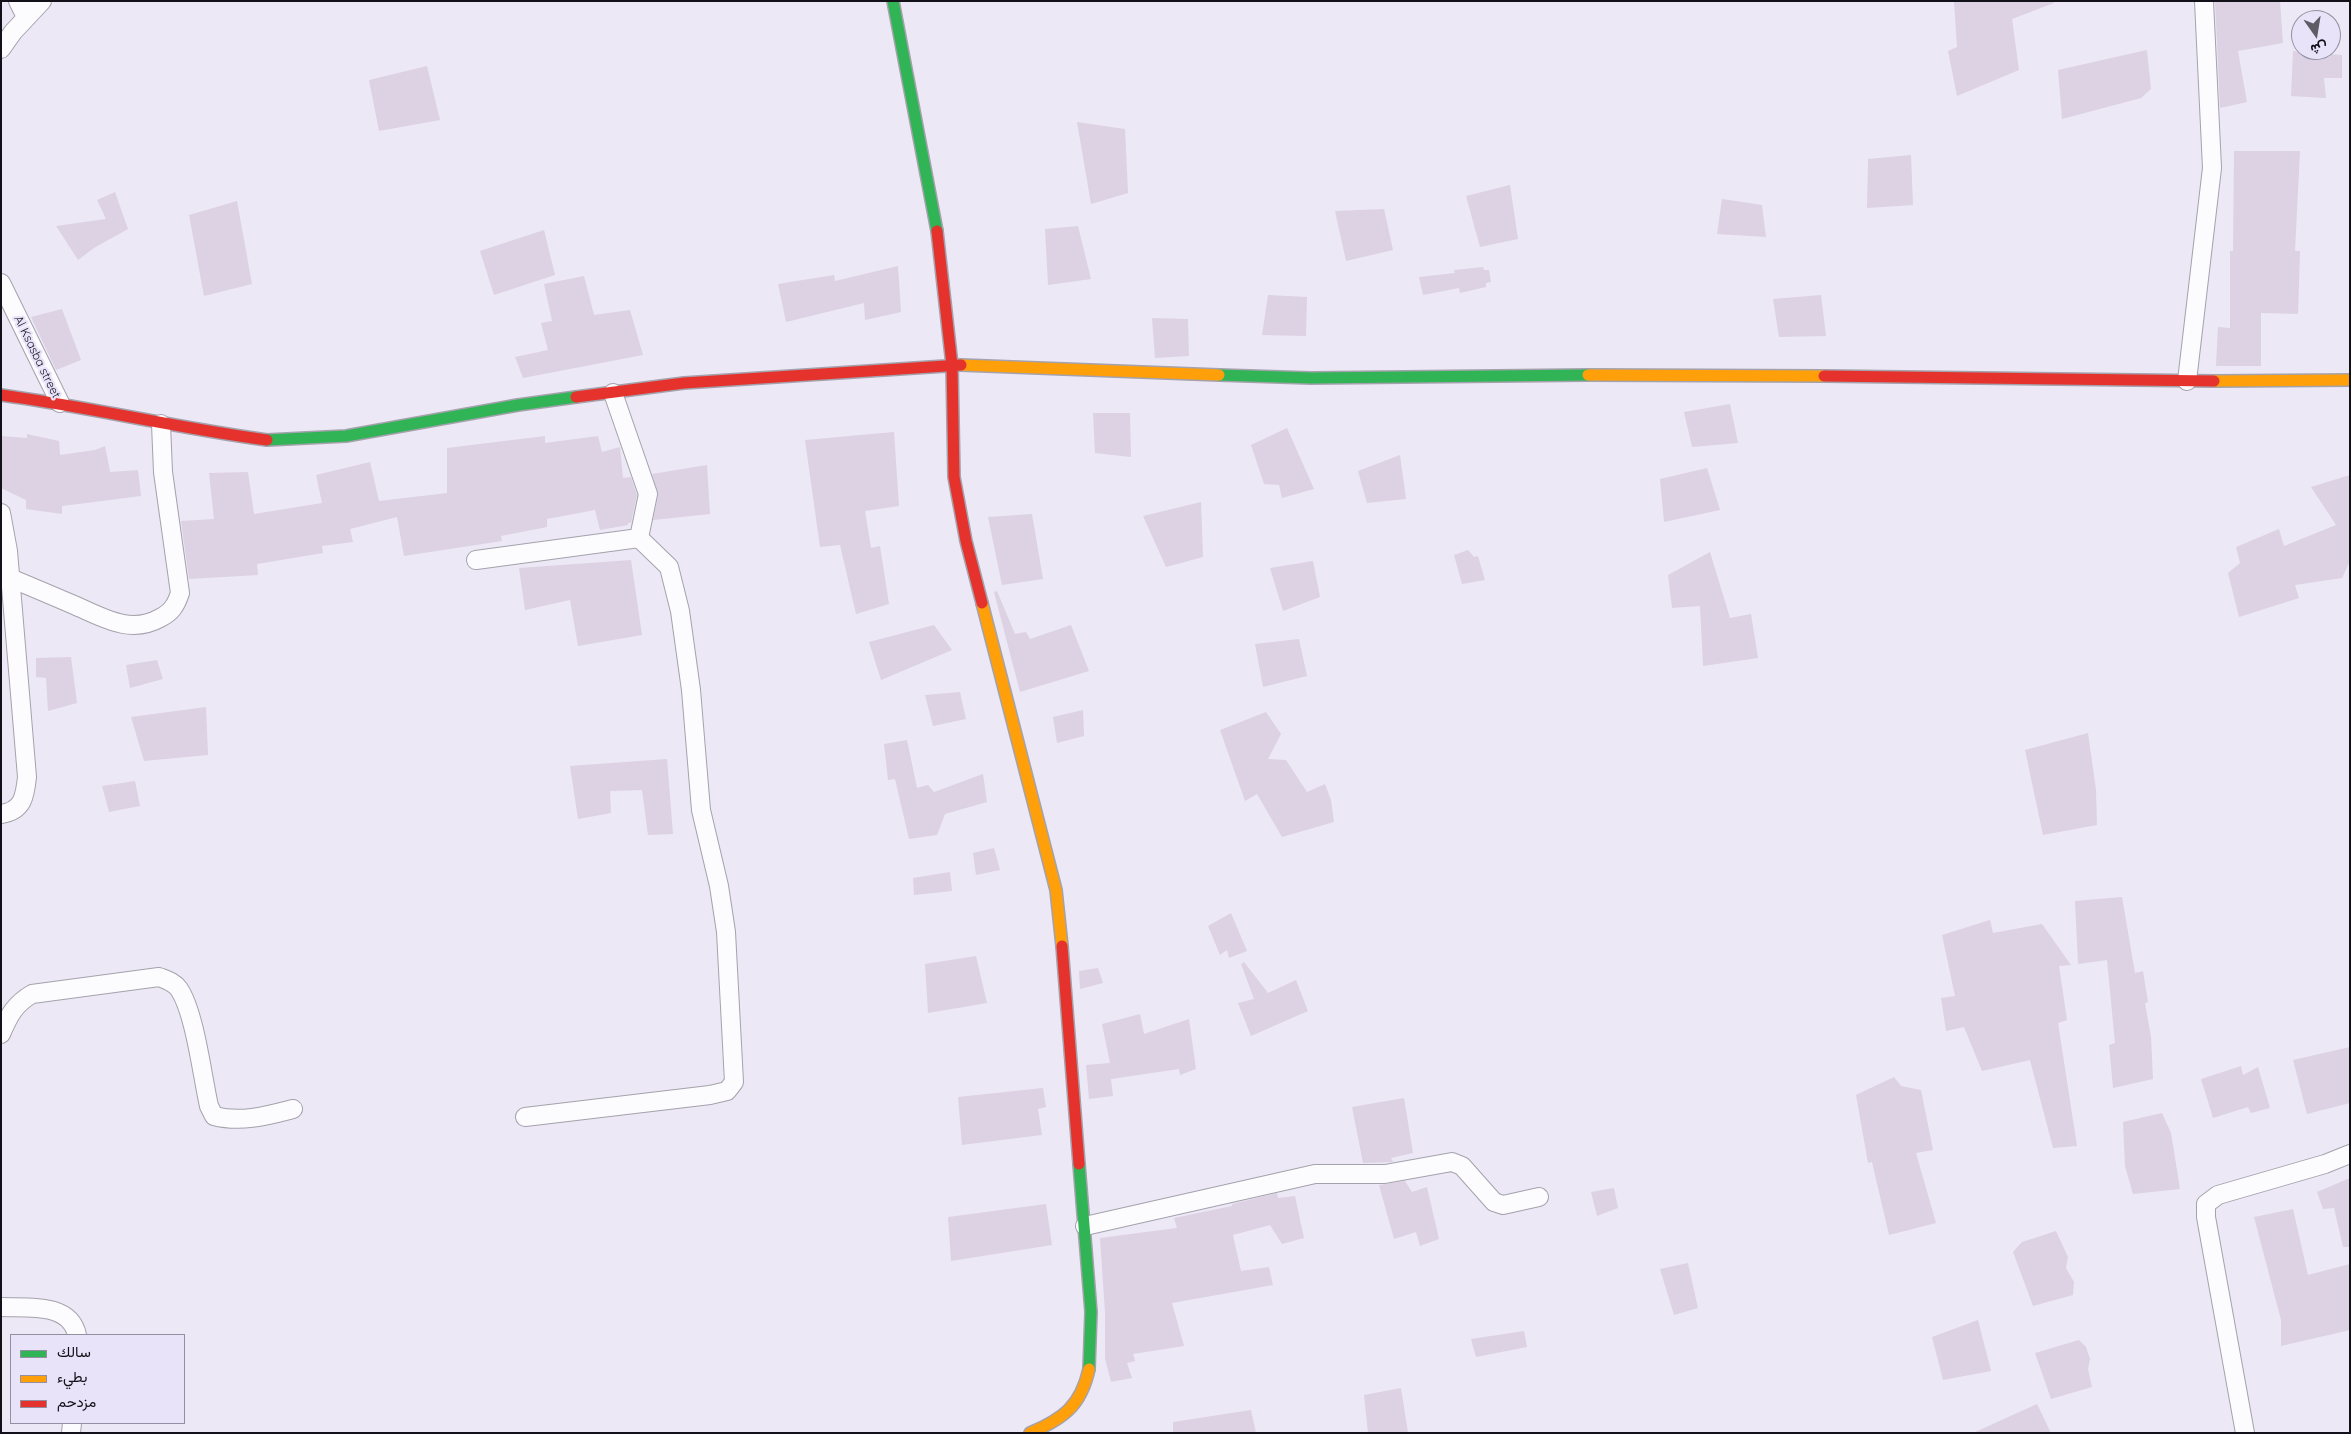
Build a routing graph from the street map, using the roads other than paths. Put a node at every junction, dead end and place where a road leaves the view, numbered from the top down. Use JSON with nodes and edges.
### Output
{"nodes":[{"id":1,"x":18,"y":1,"type":"edge"},
{"id":2,"x":42,"y":1,"type":"edge"},
{"id":3,"x":893,"y":1,"type":"edge"},
{"id":4,"x":2204,"y":1,"type":"edge"},
{"id":5,"x":26,"y":17,"type":"junction"},
{"id":6,"x":1,"y":49,"type":"edge"},
{"id":7,"x":1,"y":282,"type":"edge"},
{"id":8,"x":952,"y":365,"type":"junction"},
{"id":9,"x":2350,"y":380,"type":"edge"},
{"id":10,"x":2187,"y":381,"type":"junction"},
{"id":11,"x":613,"y":393,"type":"junction"},
{"id":12,"x":1,"y":395,"type":"edge"},
{"id":13,"x":60,"y":404,"type":"junction"},
{"id":14,"x":161,"y":424,"type":"junction"},
{"id":15,"x":1,"y":513,"type":"edge"},
{"id":16,"x":639,"y":538,"type":"junction"},
{"id":17,"x":476,"y":560,"type":"dead end"},
{"id":18,"x":10,"y":578,"type":"junction"},
{"id":19,"x":1,"y":814,"type":"edge"},
{"id":20,"x":1,"y":1034,"type":"edge"},
{"id":21,"x":293,"y":1110,"type":"dead end"},
{"id":22,"x":525,"y":1117,"type":"dead end"},
{"id":23,"x":2350,"y":1154,"type":"edge"},
{"id":24,"x":1539,"y":1197,"type":"dead end"},
{"id":25,"x":1084,"y":1226,"type":"junction"},
{"id":26,"x":1,"y":1307,"type":"edge"},
{"id":27,"x":77,"y":1334,"type":"edge"},
{"id":28,"x":1030,"y":1433,"type":"edge"},
{"id":29,"x":2245,"y":1433,"type":"edge"}],
"edges":[{"from":1,"to":5,"type":"street"},
{"from":2,"to":5,"type":"street"},
{"from":3,"to":8,"type":"street"},
{"from":4,"to":10,"type":"street"},
{"from":5,"to":6,"type":"street"},
{"from":7,"to":13,"type":"street","name":"Al Ksasba street"},
{"from":8,"to":10,"type":"street"},
{"from":8,"to":11,"type":"street"},
{"from":8,"to":25,"type":"street"},
{"from":9,"to":10,"type":"street"},
{"from":11,"to":14,"type":"street"},
{"from":11,"to":16,"type":"street"},
{"from":12,"to":13,"type":"street"},
{"from":13,"to":14,"type":"street"},
{"from":14,"to":18,"type":"street"},
{"from":15,"to":18,"type":"street"},
{"from":16,"to":17,"type":"street"},
{"from":16,"to":22,"type":"street"},
{"from":18,"to":19,"type":"street"},
{"from":20,"to":21,"type":"street"},
{"from":23,"to":29,"type":"street"},
{"from":24,"to":25,"type":"street"},
{"from":25,"to":28,"type":"street"},
{"from":26,"to":27,"type":"street"}]}
